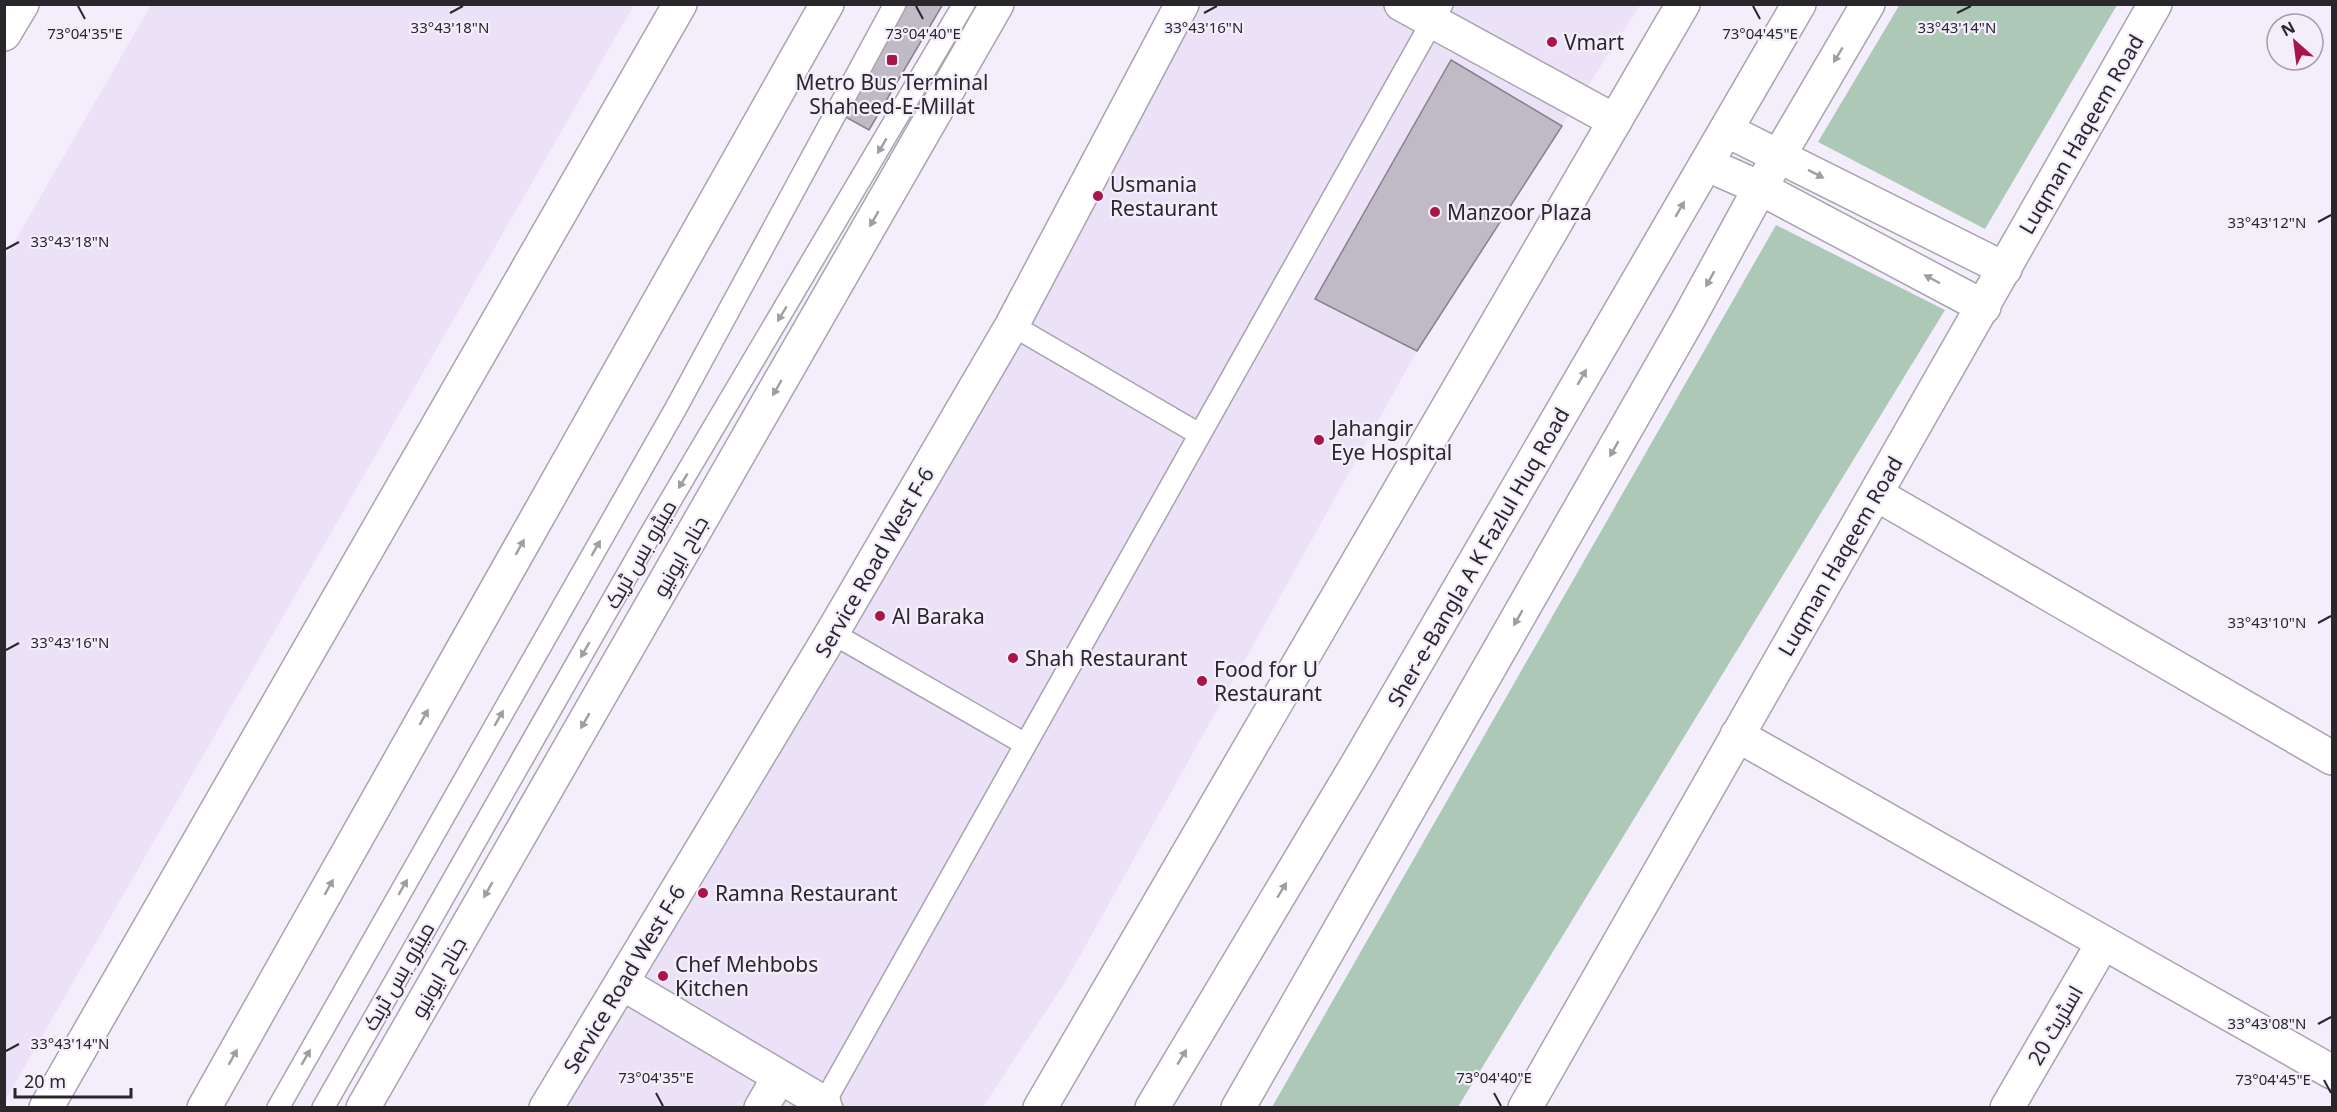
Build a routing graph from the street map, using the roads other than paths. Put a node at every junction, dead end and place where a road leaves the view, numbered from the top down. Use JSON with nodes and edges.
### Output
{"nodes":[{"id":1,"x":21,"y":4,"type":"edge"},
{"id":2,"x":680,"y":4,"type":"edge"},
{"id":3,"x":826,"y":4,"type":"edge"},
{"id":4,"x":895,"y":4,"type":"edge"},
{"id":5,"x":964,"y":4,"type":"edge"},
{"id":6,"x":998,"y":4,"type":"edge"},
{"id":7,"x":1182,"y":4,"type":"edge"},
{"id":8,"x":1401,"y":4,"type":"edge"},
{"id":9,"x":1683,"y":4,"type":"edge"},
{"id":10,"x":1798,"y":4,"type":"edge"},
{"id":11,"x":1868,"y":4,"type":"edge"},
{"id":12,"x":2155,"y":4,"type":"edge"},
{"id":13,"x":1437,"y":13,"type":"edge"},
{"id":14,"x":4,"y":34,"type":"edge"},
{"id":15,"x":1615,"y":121,"type":"junction"},
{"id":16,"x":1726,"y":130,"type":"junction"},
{"id":17,"x":1779,"y":155,"type":"junction"},
{"id":18,"x":1706,"y":164,"type":"junction"},
{"id":19,"x":1760,"y":188,"type":"junction"},
{"id":20,"x":2005,"y":269,"type":"junction"},
{"id":21,"x":1984,"y":307,"type":"junction"},
{"id":22,"x":1012,"y":325,"type":"junction"},
{"id":23,"x":1199,"y":434,"type":"junction"},
{"id":24,"x":1876,"y":494,"type":"junction"},
{"id":25,"x":832,"y":633,"type":"junction"},
{"id":26,"x":1737,"y":735,"type":"junction"},
{"id":27,"x":1025,"y":744,"type":"junction"},
{"id":28,"x":2332,"y":758,"type":"edge"},
{"id":29,"x":2103,"y":943,"type":"junction"},
{"id":30,"x":622,"y":983,"type":"junction"},
{"id":31,"x":2332,"y":1072,"type":"edge"},
{"id":32,"x":779,"y":1077,"type":"junction"},
{"id":33,"x":828,"y":1105,"type":"edge"},
{"id":34,"x":46,"y":1107,"type":"edge"},
{"id":35,"x":204,"y":1107,"type":"edge"},
{"id":36,"x":278,"y":1107,"type":"edge"},
{"id":37,"x":323,"y":1107,"type":"edge"},
{"id":38,"x":363,"y":1107,"type":"edge"},
{"id":39,"x":546,"y":1107,"type":"edge"},
{"id":40,"x":762,"y":1107,"type":"edge"},
{"id":41,"x":1040,"y":1107,"type":"edge"},
{"id":42,"x":1152,"y":1107,"type":"edge"},
{"id":43,"x":1238,"y":1107,"type":"edge"},
{"id":44,"x":1525,"y":1107,"type":"edge"},
{"id":45,"x":2007,"y":1107,"type":"edge"}],
"edges":[{"from":1,"to":14,"type":"street"},
{"from":2,"to":34,"type":"street"},
{"from":35,"to":3,"type":"street","one_way":true},
{"from":36,"to":4,"type":"lane","name":"میٹرو بس ٹریک","one_way":true},
{"from":5,"to":37,"type":"lane","name":"میٹرو بس ٹریک","one_way":true},
{"from":6,"to":38,"type":"street","name":"جناح ایونیو","one_way":true},
{"from":7,"to":22,"type":"street","name":"Service Road West F-6"},
{"from":8,"to":13,"type":"street"},
{"from":9,"to":15,"type":"street"},
{"from":10,"to":16,"type":"street","name":"Sher-e-Bangla A K Fazlul Huq Road"},
{"from":11,"to":17,"type":"street","one_way":true},
{"from":12,"to":20,"type":"street","name":"Luqman Haqeem Road"},
{"from":13,"to":15,"type":"street"},
{"from":13,"to":23,"type":"lane"},
{"from":15,"to":41,"type":"street"},
{"from":16,"to":17,"type":"street"},
{"from":16,"to":18,"type":"street","name":"Sher-e-Bangla A K Fazlul Huq Road"},
{"from":17,"to":19,"type":"street"},
{"from":17,"to":20,"type":"street","one_way":true},
{"from":18,"to":19,"type":"street"},
{"from":42,"to":18,"type":"street","name":"Sher-e-Bangla A K Fazlul Huq Road","one_way":true},
{"from":21,"to":19,"type":"street","one_way":true},
{"from":19,"to":43,"type":"street","one_way":true},
{"from":20,"to":21,"type":"street","name":"Luqman Haqeem Road"},
{"from":21,"to":24,"type":"street","name":"Luqman Haqeem Road"},
{"from":22,"to":23,"type":"lane"},
{"from":22,"to":25,"type":"street","name":"Service Road West F-6"},
{"from":23,"to":27,"type":"lane"},
{"from":24,"to":26,"type":"street","name":"Luqman Haqeem Road"},
{"from":24,"to":28,"type":"street"},
{"from":25,"to":27,"type":"lane"},
{"from":25,"to":30,"type":"street","name":"Service Road West F-6"},
{"from":26,"to":29,"type":"street"},
{"from":26,"to":44,"type":"street","name":"Luqman Haqeem Road"},
{"from":27,"to":33,"type":"lane"},
{"from":29,"to":31,"type":"street"},
{"from":29,"to":45,"type":"street","name":"اسٹریٹ 20"},
{"from":30,"to":32,"type":"street"},
{"from":30,"to":39,"type":"street","name":"Service Road West F-6"},
{"from":32,"to":33,"type":"street"},
{"from":32,"to":40,"type":"street"}]}
